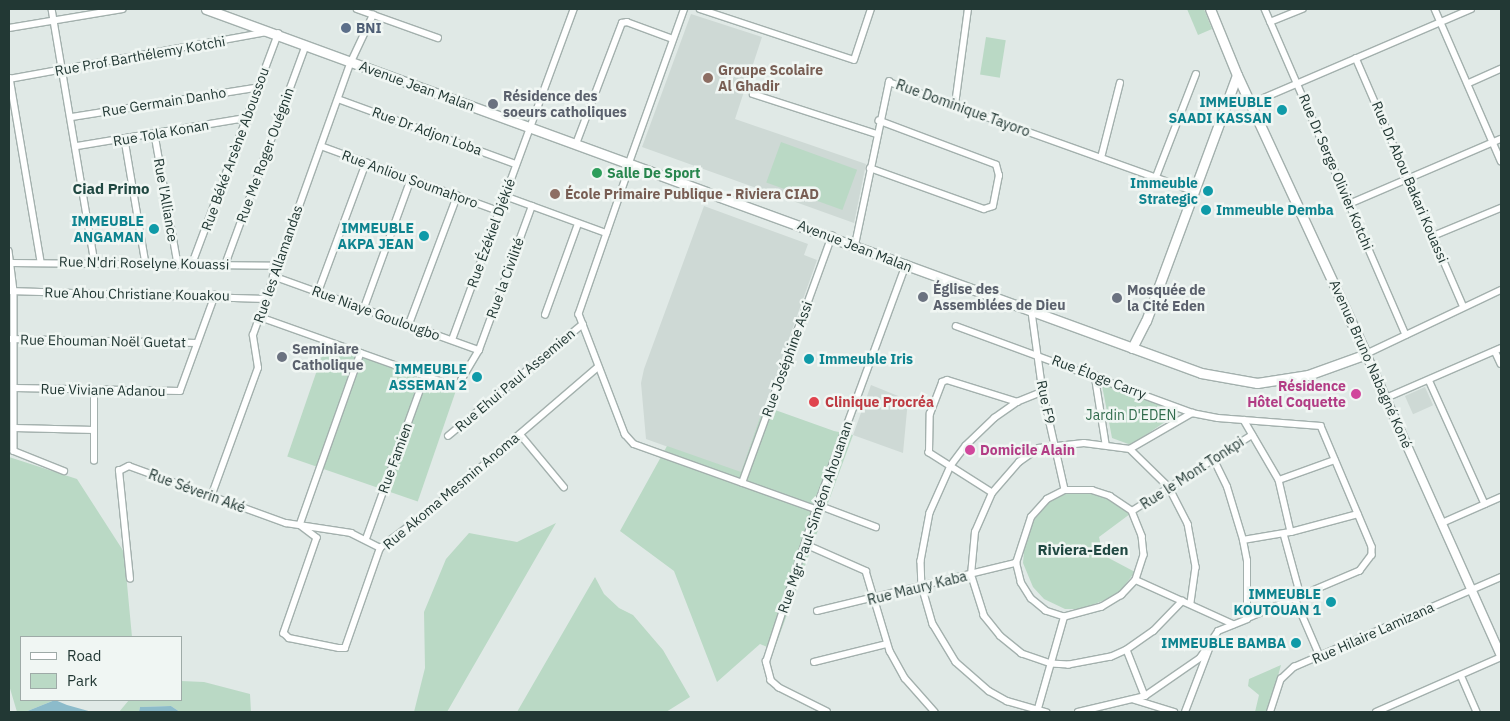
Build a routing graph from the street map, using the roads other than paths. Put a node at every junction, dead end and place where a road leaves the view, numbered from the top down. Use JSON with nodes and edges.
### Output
{"nodes":[{"id":1,"x":52,"y":9,"type":"edge"},
{"id":2,"x":122,"y":9,"type":"edge"},
{"id":3,"x":206,"y":9,"type":"edge"},
{"id":4,"x":357,"y":9,"type":"edge"},
{"id":5,"x":574,"y":9,"type":"edge"},
{"id":6,"x":684,"y":9,"type":"edge"},
{"id":7,"x":700,"y":9,"type":"edge"},
{"id":8,"x":871,"y":9,"type":"edge"},
{"id":9,"x":968,"y":9,"type":"edge"},
{"id":10,"x":1210,"y":9,"type":"edge"},
{"id":11,"x":1265,"y":9,"type":"edge"},
{"id":12,"x":1302,"y":9,"type":"edge"},
{"id":13,"x":1435,"y":9,"type":"edge"},
{"id":14,"x":1471,"y":9,"type":"edge"},
{"id":15,"x":231,"y":12,"type":"edge"},
{"id":16,"x":372,"y":15,"type":"junction"},
{"id":17,"x":54,"y":20,"type":"junction"},
{"id":18,"x":1441,"y":21,"type":"junction"},
{"id":19,"x":1270,"y":22,"type":"junction"},
{"id":20,"x":9,"y":28,"type":"edge"},
{"id":21,"x":274,"y":32,"type":"junction"},
{"id":22,"x":438,"y":38,"type":"dead end"},
{"id":23,"x":673,"y":39,"type":"junction"},
{"id":24,"x":306,"y":45,"type":"junction"},
{"id":25,"x":1356,"y":58,"type":"junction"},
{"id":26,"x":351,"y":62,"type":"junction"},
{"id":27,"x":63,"y":69,"type":"junction"},
{"id":28,"x":1501,"y":69,"type":"edge"},
{"id":29,"x":1196,"y":74,"type":"dead end"},
{"id":30,"x":1237,"y":75,"type":"junction"},
{"id":31,"x":9,"y":78,"type":"edge"},
{"id":32,"x":1120,"y":83,"type":"dead end"},
{"id":33,"x":1469,"y":83,"type":"junction"},
{"id":34,"x":1298,"y":84,"type":"junction"},
{"id":35,"x":256,"y":88,"type":"junction"},
{"id":36,"x":753,"y":94,"type":"dead end"},
{"id":37,"x":338,"y":99,"type":"junction"},
{"id":38,"x":1252,"y":103,"type":"junction"},
{"id":39,"x":955,"y":105,"type":"junction"},
{"id":40,"x":72,"y":117,"type":"junction"},
{"id":41,"x":246,"y":118,"type":"junction"},
{"id":42,"x":882,"y":122,"type":"junction"},
{"id":43,"x":531,"y":126,"type":"junction"},
{"id":44,"x":877,"y":134,"type":"junction"},
{"id":45,"x":154,"y":135,"type":"junction"},
{"id":46,"x":1501,"y":139,"type":"edge"},
{"id":47,"x":125,"y":140,"type":"junction"},
{"id":48,"x":1493,"y":142,"type":"junction"},
{"id":49,"x":576,"y":144,"type":"junction"},
{"id":50,"x":77,"y":146,"type":"junction"},
{"id":51,"x":321,"y":146,"type":"junction"},
{"id":52,"x":1101,"y":158,"type":"junction"},
{"id":53,"x":1501,"y":161,"type":"edge"},
{"id":54,"x":366,"y":163,"type":"junction"},
{"id":55,"x":630,"y":163,"type":"junction"},
{"id":56,"x":516,"y":164,"type":"junction"},
{"id":57,"x":873,"y":169,"type":"junction"},
{"id":58,"x":1156,"y":177,"type":"junction"},
{"id":59,"x":1408,"y":178,"type":"junction"},
{"id":60,"x":411,"y":179,"type":"junction"},
{"id":61,"x":1194,"y":191,"type":"junction"},
{"id":62,"x":456,"y":196,"type":"junction"},
{"id":63,"x":505,"y":196,"type":"junction"},
{"id":64,"x":1349,"y":204,"type":"junction"},
{"id":65,"x":532,"y":206,"type":"junction"},
{"id":66,"x":1501,"y":208,"type":"edge"},
{"id":67,"x":499,"y":211,"type":"junction"},
{"id":68,"x":578,"y":224,"type":"junction"},
{"id":69,"x":606,"y":233,"type":"junction"},
{"id":70,"x":832,"y":236,"type":"junction"},
{"id":71,"x":1433,"y":236,"type":"junction"},
{"id":72,"x":855,"y":244,"type":"junction"},
{"id":73,"x":9,"y":250,"type":"edge"},
{"id":74,"x":41,"y":261,"type":"junction"},
{"id":75,"x":11,"y":262,"type":"junction"},
{"id":76,"x":95,"y":262,"type":"junction"},
{"id":77,"x":146,"y":264,"type":"junction"},
{"id":78,"x":178,"y":264,"type":"junction"},
{"id":79,"x":192,"y":264,"type":"junction"},
{"id":80,"x":906,"y":264,"type":"junction"},
{"id":81,"x":225,"y":265,"type":"junction"},
{"id":82,"x":277,"y":266,"type":"junction"},
{"id":83,"x":273,"y":276,"type":"junction"},
{"id":84,"x":1501,"y":290,"type":"edge"},
{"id":85,"x":11,"y":291,"type":"edge"},
{"id":86,"x":318,"y":292,"type":"junction"},
{"id":87,"x":215,"y":295,"type":"junction"},
{"id":88,"x":266,"y":299,"type":"junction"},
{"id":89,"x":1464,"y":306,"type":"junction"},
{"id":90,"x":364,"y":308,"type":"junction"},
{"id":91,"x":1032,"y":312,"type":"junction"},
{"id":92,"x":545,"y":315,"type":"dead end"},
{"id":93,"x":260,"y":317,"type":"junction"},
{"id":94,"x":409,"y":324,"type":"junction"},
{"id":95,"x":583,"y":324,"type":"junction"},
{"id":96,"x":956,"y":326,"type":"dead end"},
{"id":97,"x":1406,"y":335,"type":"junction"},
{"id":98,"x":12,"y":339,"type":"edge"},
{"id":99,"x":452,"y":340,"type":"junction"},
{"id":100,"x":197,"y":343,"type":"junction"},
{"id":101,"x":1132,"y":348,"type":"junction"},
{"id":102,"x":478,"y":350,"type":"junction"},
{"id":103,"x":1498,"y":350,"type":"edge"},
{"id":104,"x":361,"y":353,"type":"junction"},
{"id":105,"x":1037,"y":354,"type":"junction"},
{"id":106,"x":1366,"y":354,"type":"junction"},
{"id":107,"x":1501,"y":364,"type":"edge"},
{"id":108,"x":598,"y":367,"type":"junction"},
{"id":109,"x":12,"y":370,"type":"edge"},
{"id":110,"x":1095,"y":375,"type":"junction"},
{"id":111,"x":425,"y":376,"type":"junction"},
{"id":112,"x":1429,"y":380,"type":"junction"},
{"id":113,"x":14,"y":388,"type":"junction"},
{"id":114,"x":94,"y":390,"type":"junction"},
{"id":115,"x":1043,"y":392,"type":"junction"},
{"id":116,"x":1386,"y":398,"type":"junction"},
{"id":117,"x":1018,"y":402,"type":"junction"},
{"id":118,"x":1192,"y":413,"type":"junction"},
{"id":119,"x":1244,"y":420,"type":"junction"},
{"id":120,"x":15,"y":428,"type":"junction"},
{"id":121,"x":94,"y":430,"type":"junction"},
{"id":122,"x":520,"y":434,"type":"junction"},
{"id":123,"x":1252,"y":434,"type":"junction"},
{"id":124,"x":448,"y":436,"type":"dead end"},
{"id":125,"x":1055,"y":444,"type":"junction"},
{"id":126,"x":1106,"y":444,"type":"junction"},
{"id":127,"x":1130,"y":449,"type":"junction"},
{"id":128,"x":1214,"y":460,"type":"junction"},
{"id":129,"x":1335,"y":460,"type":"junction"},
{"id":130,"x":94,"y":461,"type":"dead end"},
{"id":131,"x":951,"y":466,"type":"junction"},
{"id":132,"x":64,"y":471,"type":"dead end"},
{"id":133,"x":1278,"y":480,"type":"junction"},
{"id":134,"x":742,"y":483,"type":"junction"},
{"id":135,"x":564,"y":487,"type":"dead end"},
{"id":136,"x":1169,"y":487,"type":"junction"},
{"id":137,"x":1065,"y":490,"type":"junction"},
{"id":138,"x":992,"y":493,"type":"junction"},
{"id":139,"x":211,"y":496,"type":"junction"},
{"id":140,"x":1501,"y":497,"type":"edge"},
{"id":141,"x":1485,"y":504,"type":"junction"},
{"id":142,"x":817,"y":507,"type":"junction"},
{"id":143,"x":1132,"y":511,"type":"junction"},
{"id":144,"x":1358,"y":514,"type":"junction"},
{"id":145,"x":1442,"y":523,"type":"junction"},
{"id":146,"x":300,"y":525,"type":"junction"},
{"id":147,"x":876,"y":526,"type":"dead end"},
{"id":148,"x":1291,"y":532,"type":"junction"},
{"id":149,"x":1284,"y":534,"type":"junction"},
{"id":150,"x":366,"y":539,"type":"junction"},
{"id":151,"x":1243,"y":540,"type":"junction"},
{"id":152,"x":805,"y":544,"type":"junction"},
{"id":153,"x":380,"y":548,"type":"junction"},
{"id":154,"x":1016,"y":563,"type":"junction"},
{"id":155,"x":971,"y":575,"type":"junction"},
{"id":156,"x":1501,"y":577,"type":"edge"},
{"id":157,"x":130,"y":579,"type":"dead end"},
{"id":158,"x":1136,"y":580,"type":"junction"},
{"id":159,"x":922,"y":586,"type":"junction"},
{"id":160,"x":1472,"y":589,"type":"junction"},
{"id":161,"x":1298,"y":597,"type":"junction"},
{"id":162,"x":873,"y":599,"type":"junction"},
{"id":163,"x":1183,"y":601,"type":"junction"},
{"id":164,"x":1190,"y":604,"type":"junction"},
{"id":165,"x":817,"y":611,"type":"dead end"},
{"id":166,"x":1064,"y":617,"type":"junction"},
{"id":167,"x":1247,"y":619,"type":"junction"},
{"id":168,"x":1233,"y":624,"type":"junction"},
{"id":169,"x":1212,"y":640,"type":"junction"},
{"id":170,"x":886,"y":644,"type":"junction"},
{"id":171,"x":1127,"y":650,"type":"junction"},
{"id":172,"x":1320,"y":656,"type":"junction"},
{"id":173,"x":1501,"y":656,"type":"edge"},
{"id":174,"x":814,"y":662,"type":"dead end"},
{"id":175,"x":1051,"y":664,"type":"junction"},
{"id":176,"x":1461,"y":675,"type":"junction"},
{"id":177,"x":1145,"y":696,"type":"junction"},
{"id":178,"x":1135,"y":700,"type":"junction"},
{"id":179,"x":827,"y":712,"type":"edge"},
{"id":180,"x":935,"y":712,"type":"edge"},
{"id":181,"x":1037,"y":712,"type":"edge"},
{"id":182,"x":1046,"y":712,"type":"edge"},
{"id":183,"x":1078,"y":712,"type":"edge"},
{"id":184,"x":1174,"y":712,"type":"edge"},
{"id":185,"x":1185,"y":712,"type":"edge"},
{"id":186,"x":1270,"y":712,"type":"edge"},
{"id":187,"x":1376,"y":712,"type":"edge"},
{"id":188,"x":1477,"y":712,"type":"edge"}],
"edges":[{"from":1,"to":17,"type":"street"},
{"from":2,"to":17,"type":"street"},
{"from":3,"to":15,"type":"main road","name":"Avenue Jean Malan"},
{"from":4,"to":16,"type":"street"},
{"from":5,"to":43,"type":"street","name":"Rue Ézékiel Djékié"},
{"from":6,"to":23,"type":"street"},
{"from":7,"to":8,"type":"street"},
{"from":9,"to":39,"type":"street"},
{"from":10,"to":30,"type":"main road"},
{"from":11,"to":19,"type":"street","name":"Rue Dr Serge Olivier Kotchi"},
{"from":12,"to":19,"type":"street"},
{"from":13,"to":18,"type":"street"},
{"from":14,"to":18,"type":"street"},
{"from":15,"to":21,"type":"main road","name":"Avenue Jean Malan"},
{"from":16,"to":22,"type":"street"},
{"from":16,"to":26,"type":"street","name":"Rue les Allamandas"},
{"from":17,"to":20,"type":"street"},
{"from":17,"to":27,"type":"street"},
{"from":18,"to":25,"type":"street"},
{"from":18,"to":33,"type":"street"},
{"from":19,"to":34,"type":"street","name":"Rue Dr Serge Olivier Kotchi"},
{"from":21,"to":24,"type":"main road","name":"Avenue Jean Malan"},
{"from":21,"to":27,"type":"street","name":"Rue Prof Barthélemy Kotchi"},
{"from":21,"to":35,"type":"street","name":"Rue Béké Arsène Aboussou"},
{"from":23,"to":49,"type":"street"},
{"from":23,"to":55,"type":"street"},
{"from":24,"to":26,"type":"main road","name":"Avenue Jean Malan"},
{"from":24,"to":81,"type":"street","name":"Rue Me Roger Ouégnin"},
{"from":25,"to":34,"type":"street"},
{"from":25,"to":59,"type":"street","name":"Rue Dr Abou Bakari Kouassi"},
{"from":26,"to":37,"type":"street","name":"Rue les Allamandas"},
{"from":26,"to":43,"type":"main road","name":"Avenue Jean Malan"},
{"from":27,"to":31,"type":"street","name":"Rue Prof Barthélemy Kotchi"},
{"from":27,"to":40,"type":"street"},
{"from":28,"to":33,"type":"street"},
{"from":29,"to":58,"type":"street"},
{"from":30,"to":38,"type":"main road","name":"Avenue Bruno Nabagné Koné"},
{"from":30,"to":61,"type":"main road"},
{"from":31,"to":74,"type":"street"},
{"from":32,"to":52,"type":"street"},
{"from":33,"to":48,"type":"street"},
{"from":34,"to":38,"type":"street"},
{"from":34,"to":64,"type":"street","name":"Rue Dr Serge Olivier Kotchi"},
{"from":35,"to":40,"type":"street","name":"Rue Germain Danho"},
{"from":35,"to":41,"type":"street","name":"Rue Béké Arsène Aboussou"},
{"from":36,"to":44,"type":"street"},
{"from":37,"to":51,"type":"street","name":"Rue les Allamandas"},
{"from":37,"to":56,"type":"street","name":"Rue Dr Adjon Loba"},
{"from":38,"to":106,"type":"main road","name":"Avenue Bruno Nabagné Koné"},
{"from":39,"to":42,"type":"street","name":"Rue Dominique Tayoro"},
{"from":39,"to":52,"type":"street","name":"Rue Dominique Tayoro"},
{"from":40,"to":50,"type":"street"},
{"from":41,"to":45,"type":"street","name":"Rue Tola Konan"},
{"from":41,"to":79,"type":"street","name":"Rue Béké Arsène Aboussou"},
{"from":42,"to":44,"type":"street","name":"Rue Dominique Tayoro"},
{"from":42,"to":57,"type":"street"},
{"from":43,"to":49,"type":"main road","name":"Avenue Jean Malan"},
{"from":43,"to":56,"type":"street","name":"Rue Ézékiel Djékié"},
{"from":44,"to":57,"type":"street","name":"Rue Dominique Tayoro"},
{"from":45,"to":47,"type":"street","name":"Rue Tola Konan"},
{"from":45,"to":78,"type":"street","name":"Rue l'Alliance"},
{"from":46,"to":48,"type":"street"},
{"from":47,"to":50,"type":"street","name":"Rue Tola Konan"},
{"from":47,"to":77,"type":"street"},
{"from":48,"to":53,"type":"street"},
{"from":48,"to":59,"type":"street"},
{"from":49,"to":55,"type":"main road","name":"Avenue Jean Malan"},
{"from":50,"to":76,"type":"street"},
{"from":51,"to":54,"type":"street","name":"Rue Anliou Soumahoro"},
{"from":51,"to":82,"type":"street","name":"Rue les Allamandas"},
{"from":52,"to":58,"type":"street","name":"Rue Dominique Tayoro"},
{"from":54,"to":60,"type":"street","name":"Rue Anliou Soumahoro"},
{"from":54,"to":86,"type":"street"},
{"from":55,"to":69,"type":"street"},
{"from":55,"to":70,"type":"main road","name":"Avenue Jean Malan"},
{"from":56,"to":63,"type":"street","name":"Rue Ézékiel Djékié"},
{"from":57,"to":72,"type":"street","name":"Rue Dominique Tayoro"},
{"from":58,"to":61,"type":"street","name":"Rue Dominique Tayoro"},
{"from":59,"to":64,"type":"street"},
{"from":59,"to":71,"type":"street","name":"Rue Dr Abou Bakari Kouassi"},
{"from":60,"to":62,"type":"street","name":"Rue Anliou Soumahoro"},
{"from":60,"to":90,"type":"street"},
{"from":61,"to":101,"type":"main road"},
{"from":62,"to":67,"type":"street","name":"Rue Anliou Soumahoro"},
{"from":62,"to":94,"type":"street"},
{"from":63,"to":65,"type":"street"},
{"from":63,"to":67,"type":"street","name":"Rue Ézékiel Djékié"},
{"from":64,"to":97,"type":"street","name":"Rue Dr Serge Olivier Kotchi"},
{"from":65,"to":68,"type":"street"},
{"from":65,"to":102,"type":"street","name":"Rue la Civilité"},
{"from":66,"to":71,"type":"street"},
{"from":67,"to":99,"type":"street","name":"Rue Ézékiel Djékié"},
{"from":68,"to":69,"type":"street"},
{"from":68,"to":92,"type":"street"},
{"from":69,"to":95,"type":"street"},
{"from":70,"to":72,"type":"main road","name":"Avenue Jean Malan"},
{"from":70,"to":134,"type":"street","name":"Rue Joséphine Assi"},
{"from":71,"to":89,"type":"street","name":"Rue Dr Abou Bakari Kouassi"},
{"from":72,"to":80,"type":"main road","name":"Avenue Jean Malan"},
{"from":73,"to":75,"type":"street"},
{"from":74,"to":75,"type":"street","name":"Rue N'dri Roselyne Kouassi"},
{"from":74,"to":76,"type":"street","name":"Rue N'dri Roselyne Kouassi"},
{"from":75,"to":85,"type":"street"},
{"from":76,"to":77,"type":"street","name":"Rue N'dri Roselyne Kouassi"},
{"from":77,"to":78,"type":"street","name":"Rue N'dri Roselyne Kouassi"},
{"from":78,"to":79,"type":"street","name":"Rue N'dri Roselyne Kouassi"},
{"from":79,"to":81,"type":"street","name":"Rue N'dri Roselyne Kouassi"},
{"from":80,"to":91,"type":"main road","name":"Avenue Jean Malan"},
{"from":80,"to":142,"type":"street","name":"Rue Mgr Paul-Siméon Ahouanan"},
{"from":81,"to":82,"type":"street","name":"Rue N'dri Roselyne Kouassi"},
{"from":82,"to":83,"type":"street","name":"Rue les Allamandas"},
{"from":83,"to":86,"type":"street","name":"Rue Niaye Goulougbo"},
{"from":83,"to":88,"type":"street","name":"Rue les Allamandas"},
{"from":84,"to":89,"type":"street"},
{"from":85,"to":87,"type":"street","name":"Rue Ahou Christiane Kouakou"},
{"from":85,"to":98,"type":"street"},
{"from":86,"to":90,"type":"street","name":"Rue Niaye Goulougbo"},
{"from":87,"to":88,"type":"street","name":"Rue Ahou Christiane Kouakou"},
{"from":87,"to":100,"type":"street","name":"Rue Viviane Adanou"},
{"from":88,"to":93,"type":"street","name":"Rue les Allamandas"},
{"from":89,"to":97,"type":"street"},
{"from":90,"to":94,"type":"street","name":"Rue Niaye Goulougbo"},
{"from":91,"to":101,"type":"main road","name":"Avenue Jean Malan"},
{"from":91,"to":105,"type":"street","name":"Rue F9"},
{"from":93,"to":104,"type":"street"},
{"from":93,"to":139,"type":"street","name":"Rue les Allamandas"},
{"from":94,"to":99,"type":"street","name":"Rue Niaye Goulougbo"},
{"from":95,"to":108,"type":"street"},
{"from":95,"to":124,"type":"street","name":"Rue Ehui Paul Assemien"},
{"from":96,"to":105,"type":"street","name":"Rue Éloge Carry"},
{"from":97,"to":106,"type":"street"},
{"from":98,"to":100,"type":"street","name":"Rue Ehouman Noël Guetat"},
{"from":98,"to":109,"type":"street"},
{"from":99,"to":102,"type":"street","name":"Rue Niaye Goulougbo"},
{"from":100,"to":114,"type":"street","name":"Rue Viviane Adanou"},
{"from":101,"to":106,"type":"main road","name":"Avenue Jean Malan"},
{"from":102,"to":111,"type":"street","name":"Rue la Civilité"},
{"from":103,"to":107,"type":"street"},
{"from":103,"to":112,"type":"street"},
{"from":104,"to":111,"type":"street"},
{"from":104,"to":146,"type":"street"},
{"from":105,"to":110,"type":"street","name":"Rue Éloge Carry"},
{"from":105,"to":115,"type":"street","name":"Rue F9"},
{"from":106,"to":116,"type":"street","name":"Avenue Bruno Nabagné Koné"},
{"from":108,"to":122,"type":"street","name":"Rue Akoma Mesmin Anoma"},
{"from":108,"to":134,"type":"street"},
{"from":109,"to":113,"type":"street"},
{"from":110,"to":118,"type":"street","name":"Rue Éloge Carry"},
{"from":110,"to":126,"type":"street"},
{"from":111,"to":150,"type":"street","name":"Rue Famien"},
{"from":112,"to":116,"type":"street"},
{"from":112,"to":141,"type":"street"},
{"from":113,"to":114,"type":"street","name":"Rue Viviane Adanou"},
{"from":113,"to":120,"type":"street"},
{"from":114,"to":121,"type":"street"},
{"from":115,"to":117,"type":"street"},
{"from":115,"to":125,"type":"street","name":"Rue F9"},
{"from":116,"to":145,"type":"street","name":"Avenue Bruno Nabagné Koné"},
{"from":117,"to":131,"type":"street"},
{"from":117,"to":131,"type":"street"},
{"from":118,"to":119,"type":"street","name":"Rue Éloge Carry"},
{"from":118,"to":127,"type":"street"},
{"from":119,"to":123,"type":"street"},
{"from":119,"to":129,"type":"street","name":"Rue Éloge Carry"},
{"from":120,"to":121,"type":"street"},
{"from":120,"to":132,"type":"street"},
{"from":121,"to":130,"type":"street"},
{"from":122,"to":135,"type":"street"},
{"from":122,"to":153,"type":"street","name":"Rue Akoma Mesmin Anoma"},
{"from":123,"to":128,"type":"street","name":"Rue le Mont Tonkpi"},
{"from":123,"to":133,"type":"street"},
{"from":125,"to":126,"type":"street"},
{"from":125,"to":137,"type":"street","name":"Rue F9"},
{"from":125,"to":138,"type":"street"},
{"from":126,"to":127,"type":"street"},
{"from":127,"to":136,"type":"street"},
{"from":128,"to":136,"type":"street","name":"Rue le Mont Tonkpi"},
{"from":128,"to":151,"type":"street"},
{"from":129,"to":133,"type":"street"},
{"from":129,"to":144,"type":"street"},
{"from":131,"to":138,"type":"street"},
{"from":131,"to":159,"type":"street"},
{"from":133,"to":148,"type":"street"},
{"from":134,"to":142,"type":"street"},
{"from":136,"to":143,"type":"street","name":"Rue le Mont Tonkpi"},
{"from":136,"to":164,"type":"street"},
{"from":137,"to":143,"type":"street"},
{"from":137,"to":154,"type":"street"},
{"from":138,"to":155,"type":"street"},
{"from":139,"to":146,"type":"street","name":"Rue Séverin Aké"},
{"from":139,"to":157,"type":"street","name":"Rue Séverin Aké"},
{"from":140,"to":141,"type":"street"},
{"from":141,"to":145,"type":"street"},
{"from":142,"to":147,"type":"street"},
{"from":142,"to":152,"type":"street","name":"Rue Mgr Paul-Siméon Ahouanan"},
{"from":143,"to":158,"type":"street"},
{"from":144,"to":148,"type":"street"},
{"from":144,"to":161,"type":"street"},
{"from":145,"to":160,"type":"street","name":"Avenue Bruno Nabagné Koné"},
{"from":146,"to":150,"type":"street","name":"Rue Séverin Aké"},
{"from":146,"to":153,"type":"street","name":"Rue Akoma Mesmin Anoma"},
{"from":148,"to":149,"type":"street"},
{"from":149,"to":151,"type":"street"},
{"from":149,"to":161,"type":"street"},
{"from":150,"to":153,"type":"street","name":"Rue Séverin Aké"},
{"from":151,"to":167,"type":"street"},
{"from":152,"to":162,"type":"street"},
{"from":152,"to":179,"type":"street","name":"Rue Mgr Paul-Siméon Ahouanan"},
{"from":154,"to":155,"type":"street","name":"Rue Maury Kaba"},
{"from":154,"to":166,"type":"street"},
{"from":155,"to":159,"type":"street","name":"Rue Maury Kaba"},
{"from":155,"to":175,"type":"street"},
{"from":156,"to":160,"type":"street","name":"Rue Hilaire Lamizana"},
{"from":158,"to":163,"type":"street"},
{"from":158,"to":166,"type":"street"},
{"from":159,"to":162,"type":"street","name":"Rue Maury Kaba"},
{"from":159,"to":181,"type":"street"},
{"from":160,"to":172,"type":"street","name":"Rue Hilaire Lamizana"},
{"from":160,"to":173,"type":"street","name":"Avenue Bruno Nabagné Koné"},
{"from":161,"to":167,"type":"street"},
{"from":161,"to":172,"type":"street"},
{"from":162,"to":165,"type":"street","name":"Rue Maury Kaba"},
{"from":162,"to":170,"type":"street"},
{"from":163,"to":164,"type":"street"},
{"from":163,"to":171,"type":"street"},
{"from":164,"to":168,"type":"street"},
{"from":166,"to":175,"type":"street"},
{"from":167,"to":168,"type":"street"},
{"from":168,"to":169,"type":"street"},
{"from":169,"to":177,"type":"street"},
{"from":169,"to":185,"type":"street"},
{"from":170,"to":174,"type":"street"},
{"from":170,"to":180,"type":"street"},
{"from":171,"to":175,"type":"street"},
{"from":171,"to":177,"type":"street"},
{"from":172,"to":186,"type":"street","name":"Rue Hilaire Lamizana"},
{"from":173,"to":176,"type":"street"},
{"from":175,"to":181,"type":"street"},
{"from":176,"to":187,"type":"street"},
{"from":176,"to":188,"type":"street"},
{"from":177,"to":178,"type":"street"},
{"from":178,"to":183,"type":"street"},
{"from":178,"to":184,"type":"street"},
{"from":181,"to":182,"type":"street"}]}
